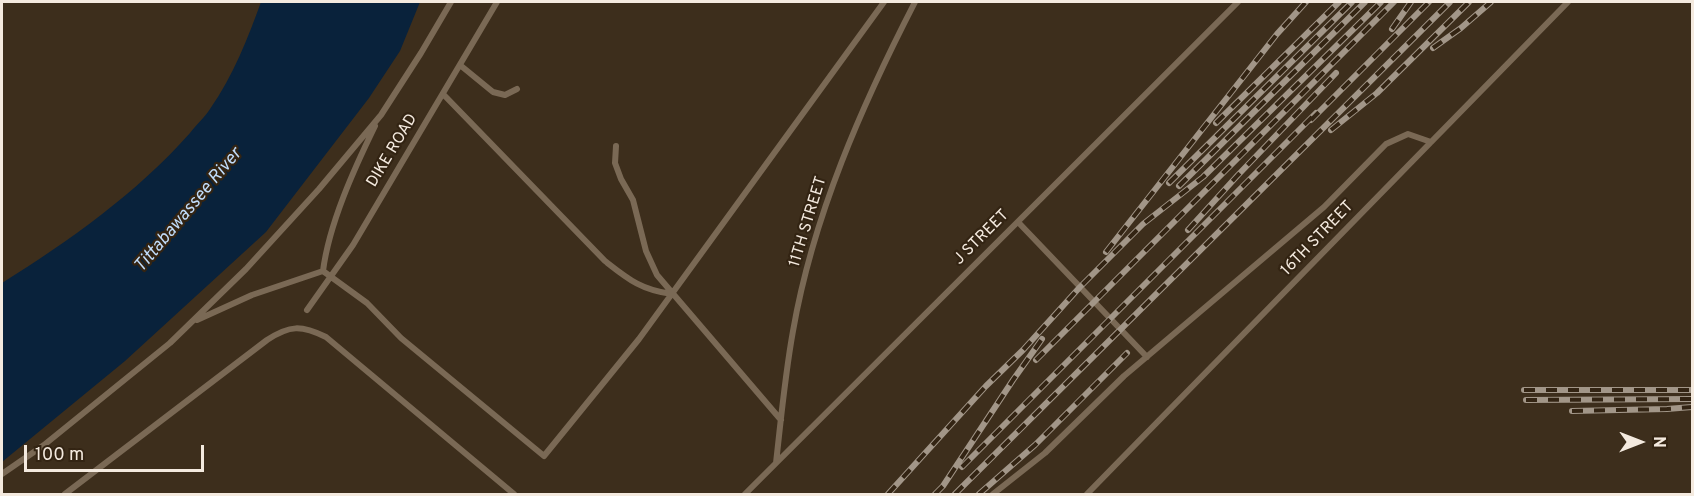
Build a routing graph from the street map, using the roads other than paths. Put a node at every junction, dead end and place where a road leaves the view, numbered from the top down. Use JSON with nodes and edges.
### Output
{"nodes":[{"id":1,"x":451,"y":2,"type":"edge"},
{"id":2,"x":497,"y":2,"type":"edge"},
{"id":3,"x":884,"y":2,"type":"edge"},
{"id":4,"x":915,"y":2,"type":"edge"},
{"id":5,"x":1238,"y":2,"type":"edge"},
{"id":6,"x":1568,"y":2,"type":"edge"},
{"id":7,"x":460,"y":64,"type":"junction"},
{"id":8,"x":517,"y":89,"type":"dead end"},
{"id":9,"x":443,"y":94,"type":"junction"},
{"id":10,"x":381,"y":115,"type":"junction"},
{"id":11,"x":1431,"y":142,"type":"junction"},
{"id":12,"x":616,"y":146,"type":"dead end"},
{"id":13,"x":1018,"y":222,"type":"junction"},
{"id":14,"x":323,"y":271,"type":"junction"},
{"id":15,"x":332,"y":277,"type":"junction"},
{"id":16,"x":672,"y":294,"type":"junction"},
{"id":17,"x":307,"y":310,"type":"dead end"},
{"id":18,"x":194,"y":321,"type":"junction"},
{"id":19,"x":1147,"y":357,"type":"junction"},
{"id":20,"x":781,"y":420,"type":"junction"},
{"id":21,"x":776,"y":464,"type":"junction"},
{"id":22,"x":2,"y":474,"type":"edge"},
{"id":23,"x":65,"y":495,"type":"edge"},
{"id":24,"x":514,"y":495,"type":"edge"},
{"id":25,"x":745,"y":495,"type":"edge"},
{"id":26,"x":993,"y":495,"type":"edge"},
{"id":27,"x":1087,"y":495,"type":"edge"}],
"edges":[{"from":1,"to":10,"type":"lane"},
{"from":2,"to":7,"type":"lane","name":"DIKE ROAD"},
{"from":3,"to":16,"type":"lane"},
{"from":4,"to":20,"type":"lane","name":"11TH STREET"},
{"from":5,"to":13,"type":"lane","name":"J STREET"},
{"from":6,"to":11,"type":"lane","name":"16TH STREET"},
{"from":7,"to":8,"type":"lane"},
{"from":7,"to":9,"type":"lane","name":"DIKE ROAD"},
{"from":9,"to":15,"type":"lane","name":"DIKE ROAD"},
{"from":9,"to":16,"type":"lane"},
{"from":10,"to":14,"type":"lane"},
{"from":10,"to":18,"type":"lane"},
{"from":11,"to":19,"type":"lane"},
{"from":11,"to":27,"type":"lane","name":"16TH STREET"},
{"from":12,"to":16,"type":"lane"},
{"from":13,"to":19,"type":"lane"},
{"from":13,"to":21,"type":"lane","name":"J STREET"},
{"from":14,"to":15,"type":"lane"},
{"from":14,"to":18,"type":"lane"},
{"from":15,"to":16,"type":"lane"},
{"from":15,"to":17,"type":"lane","name":"DIKE ROAD"},
{"from":16,"to":20,"type":"lane"},
{"from":18,"to":22,"type":"lane"},
{"from":19,"to":26,"type":"lane"},
{"from":20,"to":21,"type":"lane","name":"11TH STREET"},
{"from":21,"to":25,"type":"lane","name":"J STREET"},
{"from":23,"to":24,"type":"lane"}]}
